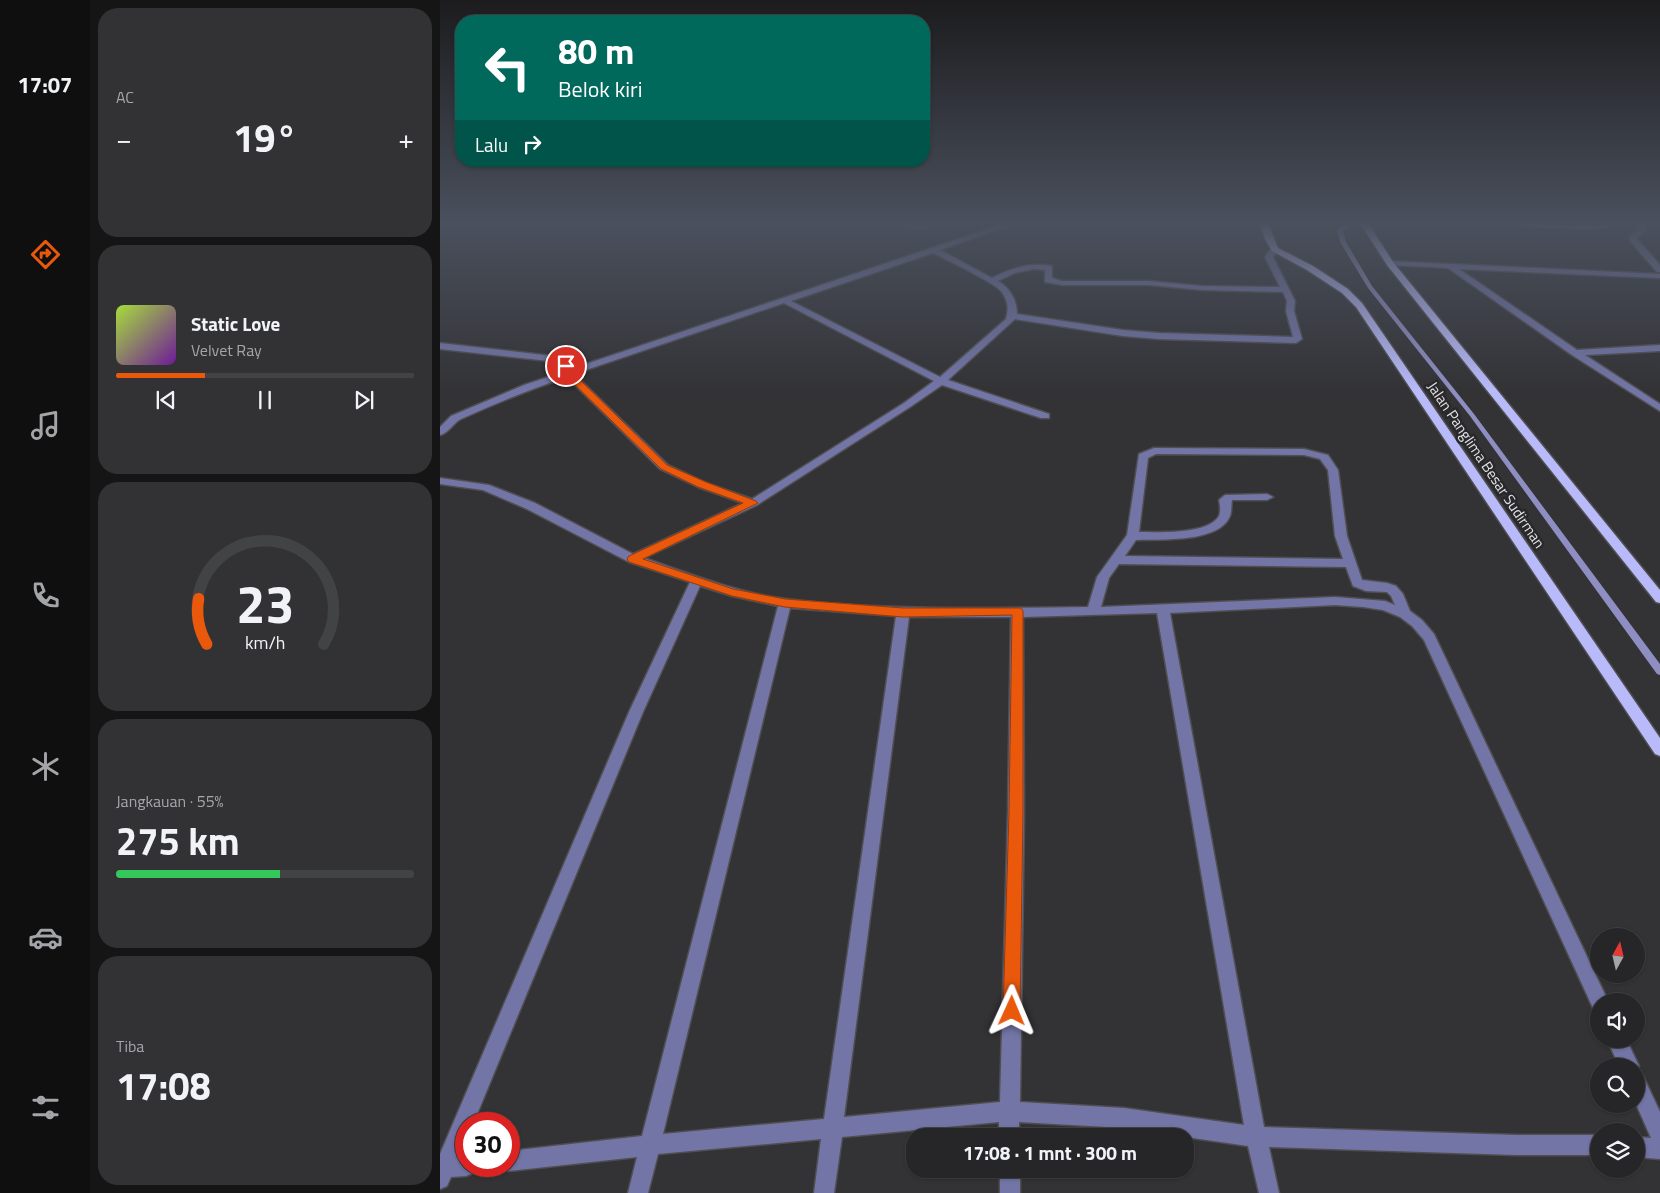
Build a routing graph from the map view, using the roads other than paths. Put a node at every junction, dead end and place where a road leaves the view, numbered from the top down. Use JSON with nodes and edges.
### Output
{"nodes":[{"id":1,"x":851,"y":279,"type":"edge"},
{"id":2,"x":988,"y":279,"type":"edge"},
{"id":3,"x":996,"y":279,"type":"edge"},
{"id":4,"x":1048,"y":279,"type":"edge"},
{"id":5,"x":1280,"y":279,"type":"edge"},
{"id":6,"x":1326,"y":279,"type":"edge"},
{"id":7,"x":1402,"y":279,"type":"edge"},
{"id":8,"x":1469,"y":279,"type":"edge"},
{"id":9,"x":992,"y":281,"type":"junction"},
{"id":10,"x":1286,"y":290,"type":"junction"},
{"id":11,"x":786,"y":301,"type":"junction"},
{"id":12,"x":1011,"y":316,"type":"junction"},
{"id":13,"x":440,"y":346,"type":"edge"},
{"id":14,"x":1660,"y":348,"type":"edge"},
{"id":15,"x":1575,"y":353,"type":"junction"},
{"id":16,"x":568,"y":373,"type":"junction"},
{"id":17,"x":941,"y":381,"type":"junction"},
{"id":18,"x":1660,"y":408,"type":"edge"},
{"id":19,"x":1044,"y":416,"type":"dead end"},
{"id":20,"x":442,"y":428,"type":"edge"},
{"id":21,"x":440,"y":481,"type":"edge"},
{"id":22,"x":1267,"y":497,"type":"dead end"},
{"id":23,"x":752,"y":503,"type":"junction"},
{"id":24,"x":1133,"y":536,"type":"junction"},
{"id":25,"x":633,"y":559,"type":"junction"},
{"id":26,"x":1116,"y":560,"type":"junction"},
{"id":27,"x":1348,"y":562,"type":"junction"},
{"id":28,"x":697,"y":580,"type":"junction"},
{"id":29,"x":1660,"y":599,"type":"edge"},
{"id":30,"x":785,"y":603,"type":"junction"},
{"id":31,"x":1163,"y":610,"type":"junction"},
{"id":32,"x":1017,"y":611,"type":"junction"},
{"id":33,"x":1094,"y":611,"type":"junction"},
{"id":34,"x":903,"y":612,"type":"junction"},
{"id":35,"x":1405,"y":614,"type":"junction"},
{"id":36,"x":1660,"y":750,"type":"edge"},
{"id":37,"x":1595,"y":993,"type":"edge"},
{"id":38,"x":1645,"y":1102,"type":"edge"},
{"id":39,"x":1009,"y":1111,"type":"junction"},
{"id":40,"x":1010,"y":1128,"type":"edge"},
{"id":41,"x":831,"y":1129,"type":"junction"},
{"id":42,"x":1660,"y":1134,"type":"edge"},
{"id":43,"x":1256,"y":1137,"type":"junction"},
{"id":44,"x":652,"y":1145,"type":"junction"},
{"id":45,"x":1590,"y":1145,"type":"edge"},
{"id":46,"x":1645,"y":1147,"type":"edge"},
{"id":47,"x":1660,"y":1148,"type":"edge"},
{"id":48,"x":520,"y":1160,"type":"edge"},
{"id":49,"x":455,"y":1169,"type":"edge"},
{"id":50,"x":441,"y":1172,"type":"edge"},
{"id":51,"x":1010,"y":1178,"type":"edge"},
{"id":52,"x":638,"y":1193,"type":"edge"},
{"id":53,"x":824,"y":1193,"type":"edge"},
{"id":54,"x":1010,"y":1193,"type":"edge"},
{"id":55,"x":1269,"y":1193,"type":"edge"}],
"edges":[{"from":1,"to":11,"type":"street"},
{"from":2,"to":9,"type":"street"},
{"from":3,"to":9,"type":"street"},
{"from":4,"to":10,"type":"street"},
{"from":5,"to":10,"type":"street"},
{"from":6,"to":36,"type":"main road","name":"Jalan Panglima Besar Sudirman"},
{"from":7,"to":29,"type":"main road"},
{"from":8,"to":15,"type":"street"},
{"from":9,"to":12,"type":"street"},
{"from":10,"to":12,"type":"street"},
{"from":11,"to":16,"type":"street"},
{"from":11,"to":17,"type":"street"},
{"from":12,"to":17,"type":"street"},
{"from":13,"to":16,"type":"street"},
{"from":14,"to":15,"type":"street"},
{"from":15,"to":18,"type":"street"},
{"from":16,"to":20,"type":"street"},
{"from":16,"to":23,"type":"street"},
{"from":17,"to":19,"type":"street"},
{"from":17,"to":23,"type":"street"},
{"from":21,"to":25,"type":"street"},
{"from":22,"to":24,"type":"street"},
{"from":23,"to":25,"type":"street"},
{"from":24,"to":26,"type":"street"},
{"from":24,"to":27,"type":"street"},
{"from":25,"to":28,"type":"street"},
{"from":26,"to":27,"type":"street"},
{"from":26,"to":33,"type":"street"},
{"from":27,"to":35,"type":"street"},
{"from":28,"to":30,"type":"street"},
{"from":28,"to":50,"type":"street"},
{"from":30,"to":34,"type":"street"},
{"from":30,"to":44,"type":"street"},
{"from":31,"to":33,"type":"street"},
{"from":31,"to":35,"type":"street"},
{"from":31,"to":43,"type":"street"},
{"from":32,"to":33,"type":"street"},
{"from":32,"to":34,"type":"street"},
{"from":32,"to":39,"type":"street"},
{"from":34,"to":41,"type":"street"},
{"from":35,"to":37,"type":"street"},
{"from":38,"to":42,"type":"street"},
{"from":39,"to":40,"type":"street"},
{"from":39,"to":41,"type":"street"},
{"from":39,"to":43,"type":"street"},
{"from":41,"to":44,"type":"street"},
{"from":41,"to":53,"type":"street"},
{"from":43,"to":45,"type":"street"},
{"from":43,"to":55,"type":"street"},
{"from":44,"to":48,"type":"street"},
{"from":44,"to":52,"type":"street"},
{"from":46,"to":47,"type":"street"},
{"from":49,"to":50,"type":"street"},
{"from":51,"to":54,"type":"street"}]}
